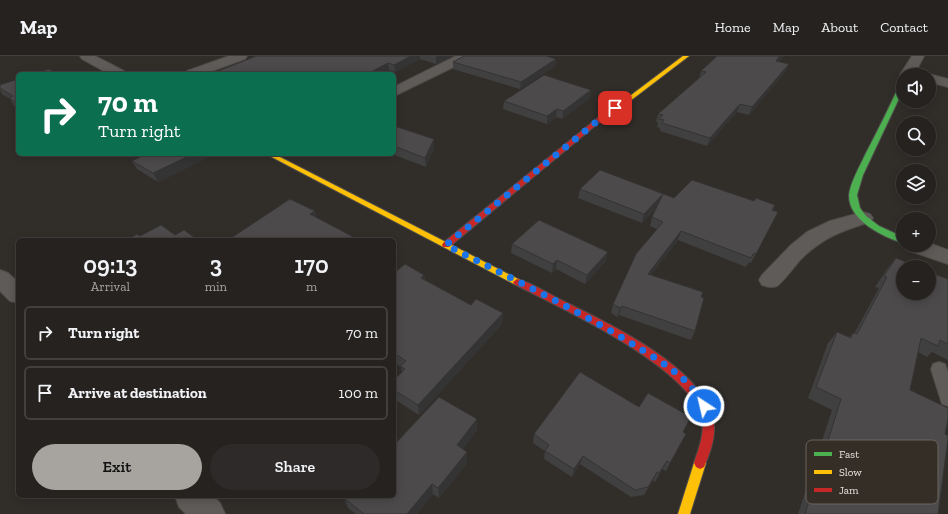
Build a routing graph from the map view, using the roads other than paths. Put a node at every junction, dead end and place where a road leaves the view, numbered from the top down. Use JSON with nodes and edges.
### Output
{"nodes":[{"id":1,"x":86,"y":56,"type":"edge"},
{"id":2,"x":241,"y":56,"type":"edge"},
{"id":3,"x":466,"y":56,"type":"edge"},
{"id":4,"x":686,"y":56,"type":"edge"},
{"id":5,"x":918,"y":56,"type":"edge"},
{"id":6,"x":912,"y":68,"type":"edge"},
{"id":7,"x":115,"y":72,"type":"edge"},
{"id":8,"x":197,"y":72,"type":"edge"},
{"id":9,"x":936,"y":80,"type":"edge"},
{"id":10,"x":948,"y":83,"type":"edge"},
{"id":11,"x":396,"y":91,"type":"edge"},
{"id":12,"x":896,"y":101,"type":"edge"},
{"id":13,"x":273,"y":156,"type":"edge"},
{"id":14,"x":863,"y":218,"type":"junction"},
{"id":15,"x":896,"y":237,"type":"edge"},
{"id":16,"x":446,"y":245,"type":"junction"},
{"id":17,"x":934,"y":252,"type":"edge"},
{"id":18,"x":948,"y":257,"type":"edge"},
{"id":19,"x":0,"y":278,"type":"edge"},
{"id":20,"x":770,"y":280,"type":"dead end"},
{"id":21,"x":16,"y":293,"type":"edge"},
{"id":22,"x":939,"y":369,"type":"dead end"},
{"id":23,"x":948,"y":399,"type":"edge"},
{"id":24,"x":192,"y":498,"type":"edge"},
{"id":25,"x":209,"y":514,"type":"edge"},
{"id":26,"x":684,"y":514,"type":"edge"}],
"edges":[{"from":1,"to":7,"type":"street"},
{"from":2,"to":8,"type":"street"},
{"from":3,"to":11,"type":"street"},
{"from":4,"to":16,"type":"street"},
{"from":5,"to":6,"type":"street"},
{"from":9,"to":10,"type":"street"},
{"from":12,"to":14,"type":"street"},
{"from":13,"to":16,"type":"street"},
{"from":14,"to":15,"type":"street"},
{"from":14,"to":20,"type":"street"},
{"from":16,"to":26,"type":"street"},
{"from":17,"to":18,"type":"street"},
{"from":19,"to":21,"type":"street"},
{"from":22,"to":23,"type":"lane"},
{"from":24,"to":25,"type":"street"}]}
